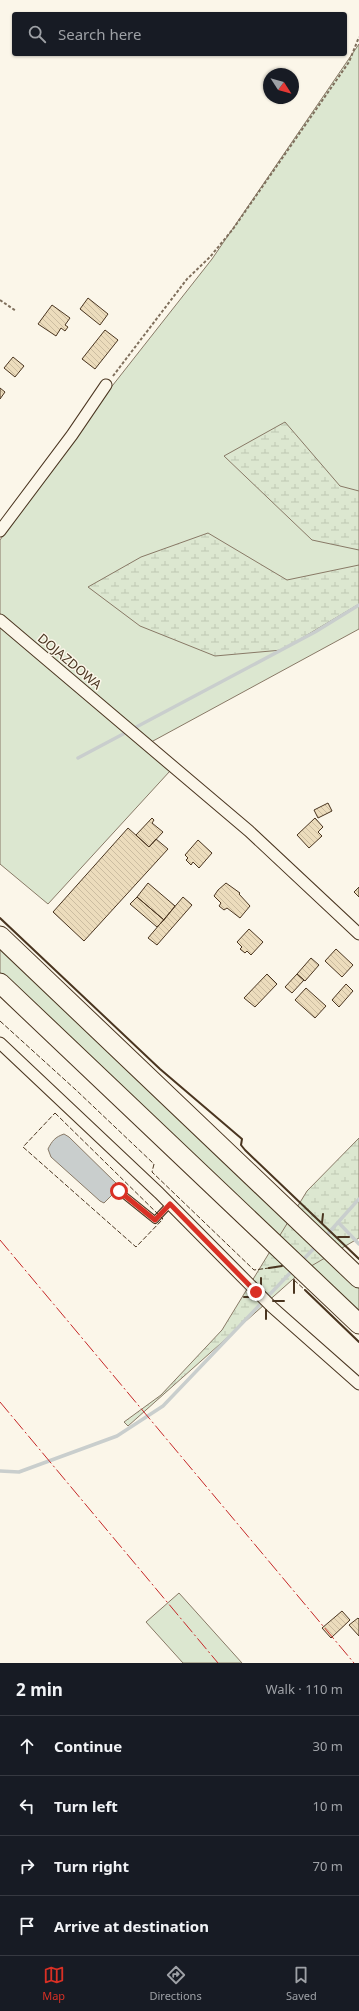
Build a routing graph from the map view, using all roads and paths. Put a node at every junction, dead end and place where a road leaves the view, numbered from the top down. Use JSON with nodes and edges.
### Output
{"nodes":[{"id":1,"x":359,"y":37,"type":"edge"},
{"id":2,"x":0,"y":300,"type":"edge"},
{"id":3,"x":16,"y":312,"type":"dead end"},
{"id":4,"x":106,"y":385,"type":"joint"},
{"id":5,"x":0,"y":531,"type":"edge"},
{"id":6,"x":0,"y":620,"type":"edge"},
{"id":7,"x":359,"y":934,"type":"edge"},
{"id":8,"x":0,"y":936,"type":"edge"},
{"id":9,"x":0,"y":983,"type":"edge"},
{"id":10,"x":0,"y":1043,"type":"edge"},
{"id":11,"x":119,"y":1191,"type":"dead end"},
{"id":12,"x":170,"y":1204,"type":"junction"},
{"id":13,"x":359,"y":1278,"type":"edge"},
{"id":14,"x":356,"y":1321,"type":"edge"},
{"id":15,"x":359,"y":1384,"type":"edge"}],
"edges":[{"from":1,"to":4,"type":"path"},
{"from":2,"to":3,"type":"path"},
{"from":4,"to":5,"type":"street"},
{"from":6,"to":7,"type":"street","name":"DOJAZDOWA"},
{"from":8,"to":13,"type":"highway"},
{"from":9,"to":14,"type":"highway"},
{"from":10,"to":12,"type":"street"},
{"from":11,"to":12,"type":"lane"},
{"from":12,"to":15,"type":"street"}]}
